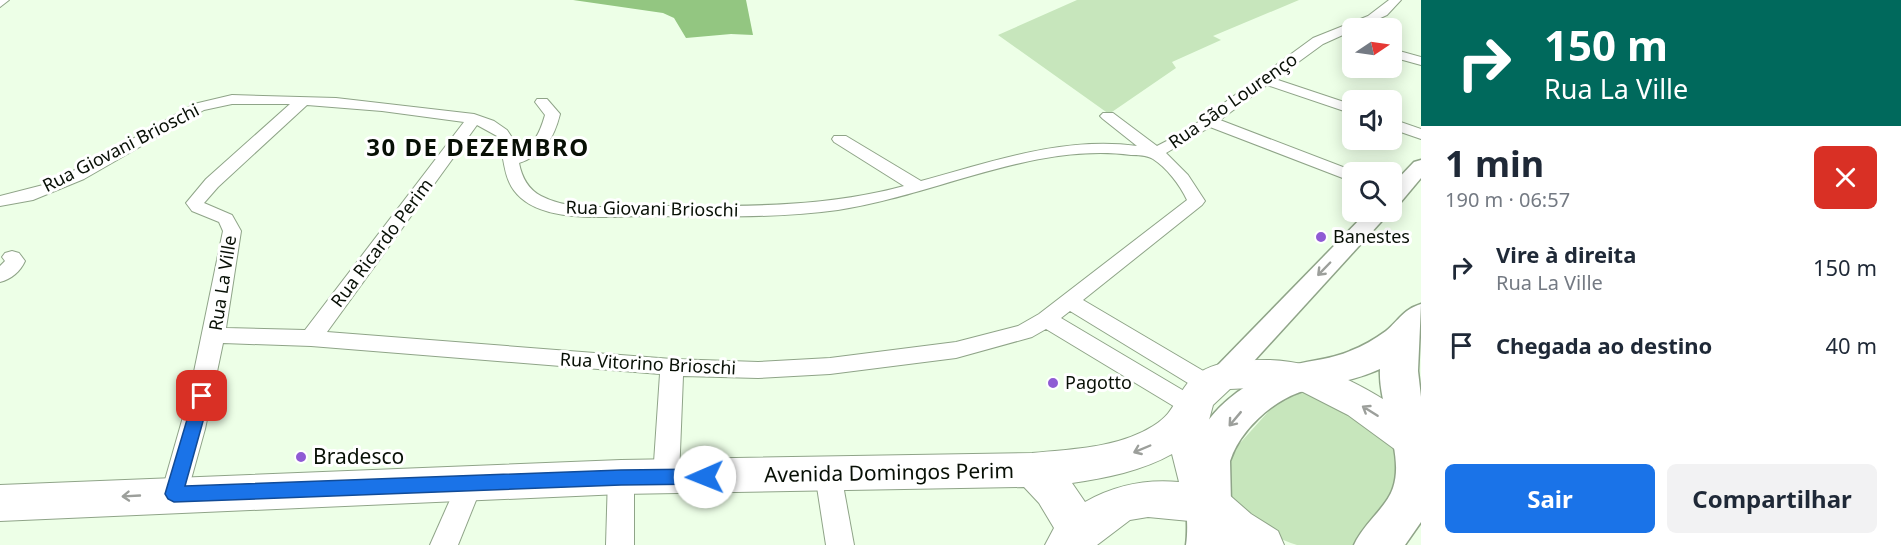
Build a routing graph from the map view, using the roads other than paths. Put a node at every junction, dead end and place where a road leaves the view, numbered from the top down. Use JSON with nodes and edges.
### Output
{"nodes":[{"id":1,"x":1395,"y":0,"type":"edge"},
{"id":2,"x":1331,"y":34,"type":"junction"},
{"id":3,"x":1342,"y":37,"type":"edge"},
{"id":4,"x":1402,"y":55,"type":"edge"},
{"id":5,"x":1421,"y":62,"type":"edge"},
{"id":6,"x":1265,"y":80,"type":"junction"},
{"id":7,"x":304,"y":100,"type":"junction"},
{"id":8,"x":542,"y":102,"type":"dead end"},
{"id":9,"x":1342,"y":106,"type":"edge"},
{"id":10,"x":1108,"y":116,"type":"dead end"},
{"id":11,"x":474,"y":119,"type":"junction"},
{"id":12,"x":1208,"y":121,"type":"junction"},
{"id":13,"x":1402,"y":127,"type":"edge"},
{"id":14,"x":1421,"y":134,"type":"edge"},
{"id":15,"x":840,"y":139,"type":"dead end"},
{"id":16,"x":1155,"y":153,"type":"junction"},
{"id":17,"x":510,"y":160,"type":"junction"},
{"id":18,"x":1421,"y":166,"type":"edge"},
{"id":19,"x":1342,"y":173,"type":"edge"},
{"id":20,"x":1402,"y":185,"type":"edge"},
{"id":21,"x":918,"y":187,"type":"junction"},
{"id":22,"x":0,"y":201,"type":"edge"},
{"id":23,"x":1369,"y":222,"type":"edge"},
{"id":24,"x":12,"y":256,"type":"dead end"},
{"id":25,"x":0,"y":276,"type":"edge"},
{"id":26,"x":1070,"y":301,"type":"junction"},
{"id":27,"x":1046,"y":320,"type":"junction"},
{"id":28,"x":1412,"y":328,"type":"edge"},
{"id":29,"x":215,"y":335,"type":"junction"},
{"id":30,"x":311,"y":338,"type":"junction"},
{"id":31,"x":672,"y":367,"type":"junction"},
{"id":32,"x":1301,"y":377,"type":"junction"},
{"id":33,"x":1204,"y":396,"type":"junction"},
{"id":34,"x":1419,"y":446,"type":"edge"},
{"id":35,"x":1032,"y":470,"type":"junction"},
{"id":36,"x":828,"y":474,"type":"junction"},
{"id":37,"x":621,"y":477,"type":"junction"},
{"id":38,"x":666,"y":477,"type":"junction"},
{"id":39,"x":470,"y":483,"type":"junction"},
{"id":40,"x":174,"y":494,"type":"junction"},
{"id":41,"x":0,"y":503,"type":"edge"},
{"id":42,"x":1203,"y":509,"type":"edge"},
{"id":43,"x":1072,"y":539,"type":"edge"},
{"id":44,"x":444,"y":545,"type":"edge"},
{"id":45,"x":620,"y":545,"type":"edge"},
{"id":46,"x":840,"y":545,"type":"edge"},
{"id":47,"x":1262,"y":545,"type":"edge"},
{"id":48,"x":1377,"y":545,"type":"edge"}],
"edges":[{"from":1,"to":2,"type":"street","name":"Rua São Lourenço"},
{"from":2,"to":3,"type":"street"},
{"from":2,"to":6,"type":"street","name":"Rua São Lourenço"},
{"from":4,"to":5,"type":"street"},
{"from":6,"to":9,"type":"street"},
{"from":6,"to":12,"type":"street","name":"Rua São Lourenço"},
{"from":7,"to":11,"type":"street","name":"Rua Giovani Brioschi"},
{"from":7,"to":22,"type":"street","name":"Rua Giovani Brioschi"},
{"from":7,"to":29,"type":"street","name":"Rua La Ville"},
{"from":8,"to":17,"type":"street"},
{"from":10,"to":16,"type":"street"},
{"from":11,"to":17,"type":"street","name":"Rua Giovani Brioschi"},
{"from":11,"to":30,"type":"street","name":"Rua Ricardo Perim"},
{"from":12,"to":16,"type":"street","name":"Rua São Lourenço"},
{"from":12,"to":19,"type":"street"},
{"from":13,"to":14,"type":"street"},
{"from":15,"to":21,"type":"street"},
{"from":16,"to":21,"type":"street","name":"Rua Giovani Brioschi"},
{"from":16,"to":26,"type":"street","name":"Rua São Lourenço"},
{"from":17,"to":21,"type":"street","name":"Rua Giovani Brioschi"},
{"from":18,"to":20,"type":"street"},
{"from":23,"to":33,"type":"street","one_way":true},
{"from":24,"to":25,"type":"street"},
{"from":26,"to":27,"type":"street","name":"Rua Vitorino Brioschi"},
{"from":26,"to":33,"type":"street"},
{"from":27,"to":31,"type":"street","name":"Rua Vitorino Brioschi"},
{"from":27,"to":33,"type":"street"},
{"from":28,"to":32,"type":"highway"},
{"from":28,"to":34,"type":"highway"},
{"from":29,"to":30,"type":"street","name":"Rua Vitorino Brioschi"},
{"from":29,"to":40,"type":"street","name":"Rua La Ville"},
{"from":30,"to":31,"type":"street","name":"Rua Vitorino Brioschi"},
{"from":31,"to":38,"type":"street"},
{"from":32,"to":33,"type":"main road"},
{"from":34,"to":32,"type":"main road","one_way":true},
{"from":32,"to":42,"type":"highway","one_way":true},
{"from":33,"to":35,"type":"main road","name":"Avenida Domingos Perim","one_way":true},
{"from":33,"to":42,"type":"main road"},
{"from":34,"to":48,"type":"highway"},
{"from":35,"to":36,"type":"main road","name":"Avenida Domingos Perim"},
{"from":35,"to":43,"type":"main road"},
{"from":36,"to":38,"type":"main road","name":"Avenida Domingos Perim"},
{"from":36,"to":46,"type":"street"},
{"from":37,"to":38,"type":"main road","name":"Avenida Domingos Perim"},
{"from":37,"to":39,"type":"main road","name":"Avenida Domingos Perim"},
{"from":37,"to":45,"type":"street"},
{"from":39,"to":40,"type":"main road","name":"Avenida Domingos Perim"},
{"from":39,"to":44,"type":"street"},
{"from":40,"to":41,"type":"main road","name":"Avenida Domingos Perim","one_way":true},
{"from":42,"to":43,"type":"main road"},
{"from":42,"to":47,"type":"main road"}]}
